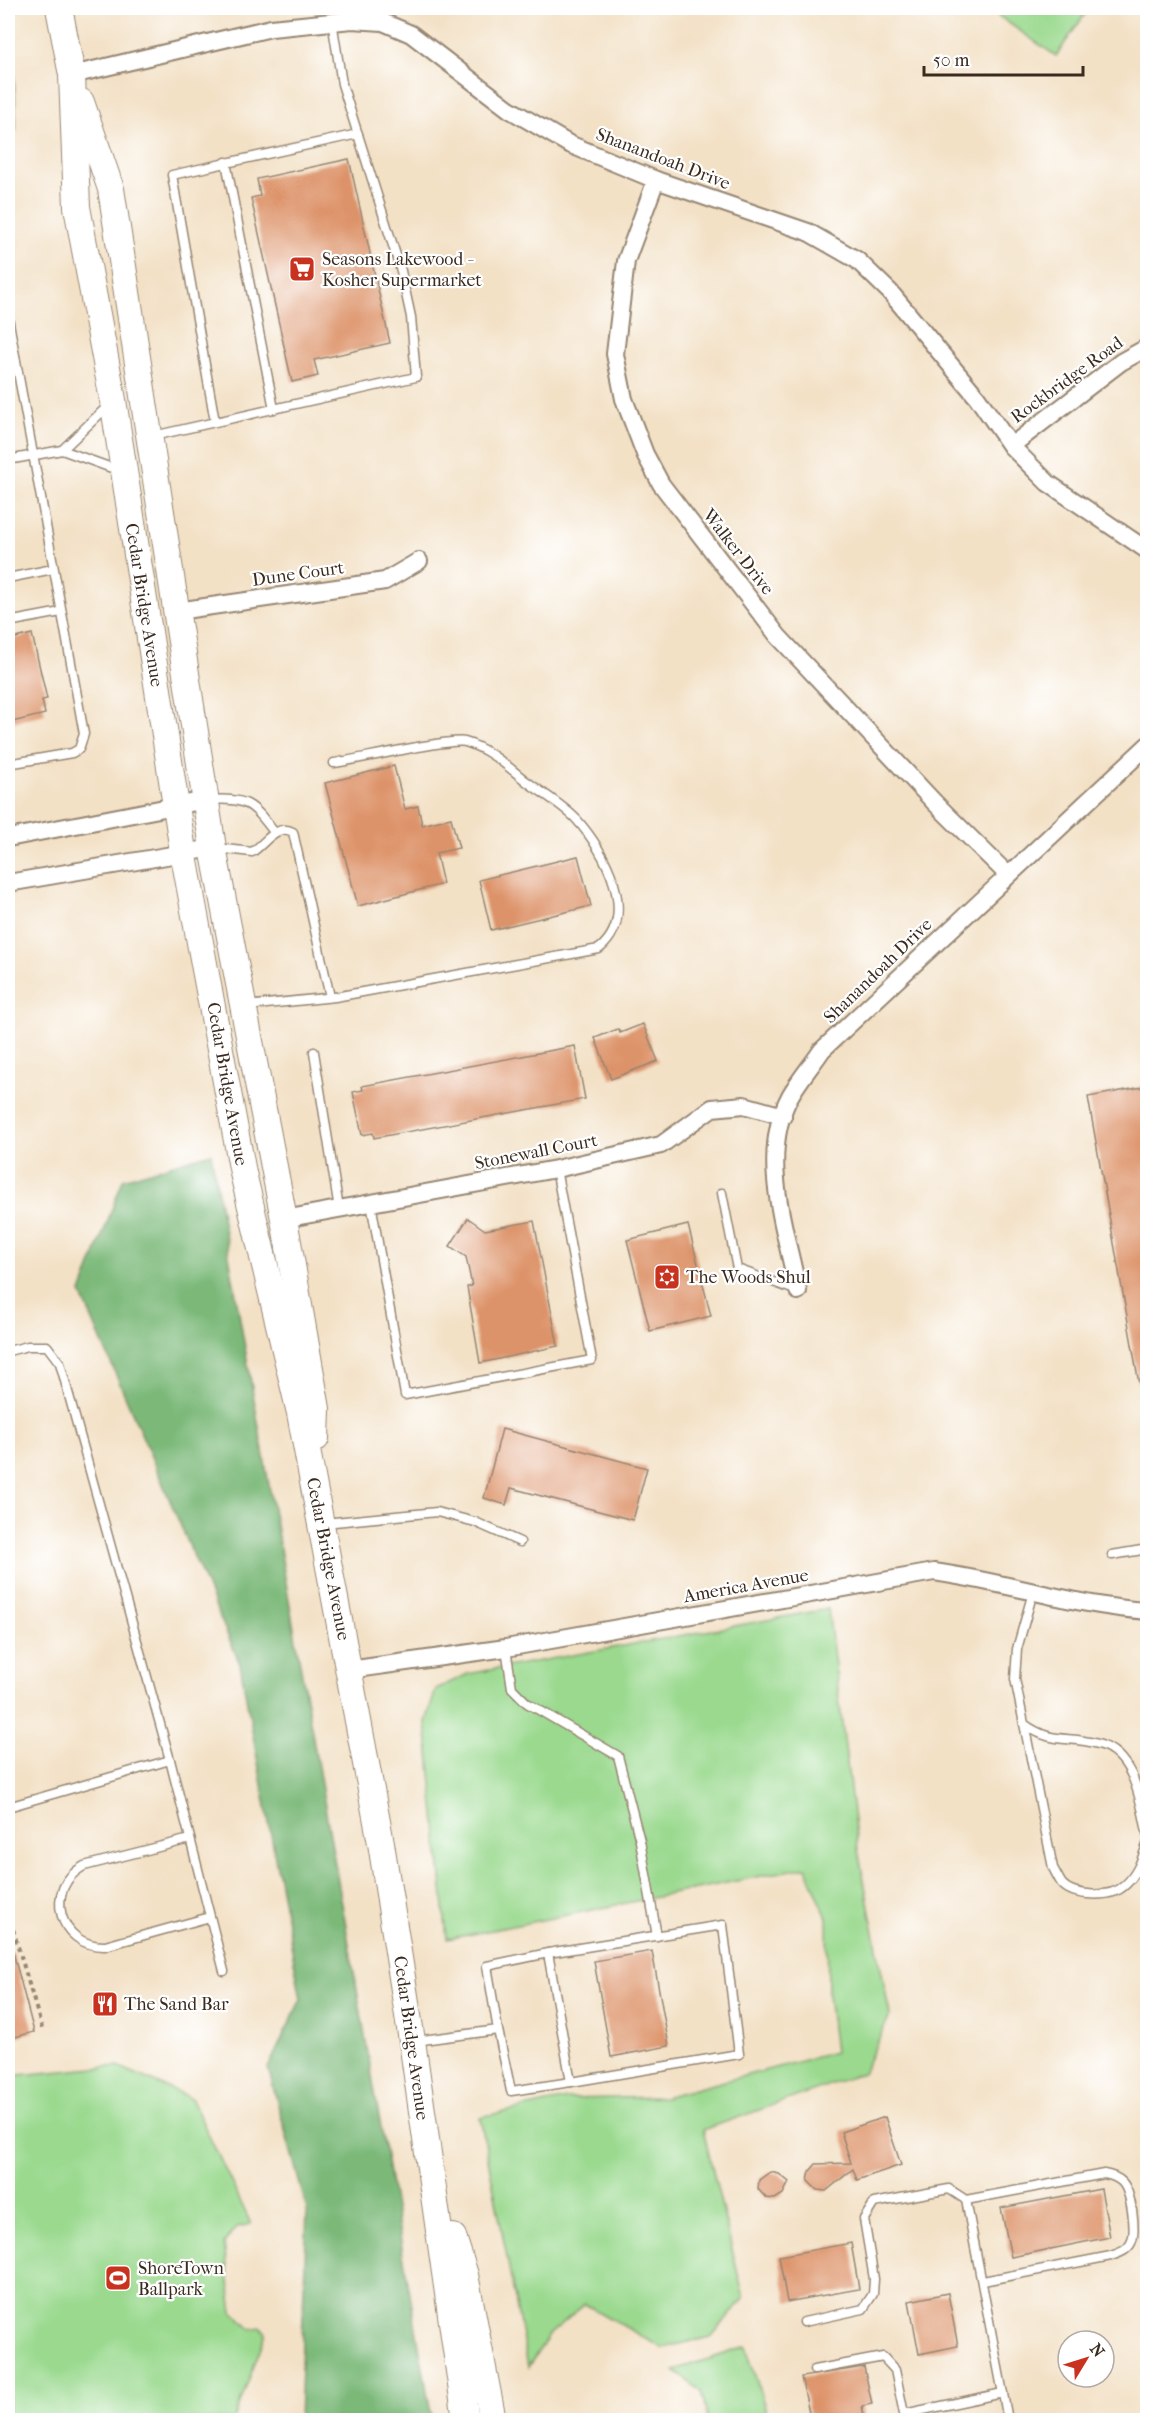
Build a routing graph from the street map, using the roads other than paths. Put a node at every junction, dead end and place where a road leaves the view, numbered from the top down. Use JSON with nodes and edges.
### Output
{"nodes":[{"id":1,"x":59,"y":8,"type":"edge"},
{"id":2,"x":332,"y":21,"type":"junction"},
{"id":3,"x":72,"y":75,"type":"junction"},
{"id":4,"x":358,"y":134,"type":"junction"},
{"id":5,"x":226,"y":162,"type":"junction"},
{"id":6,"x":656,"y":180,"type":"junction"},
{"id":7,"x":8,"y":317,"type":"edge"},
{"id":8,"x":1148,"y":347,"type":"edge"},
{"id":9,"x":113,"y":400,"type":"junction"},
{"id":10,"x":274,"y":409,"type":"junction"},
{"id":11,"x":215,"y":422,"type":"junction"},
{"id":12,"x":150,"y":437,"type":"junction"},
{"id":13,"x":1011,"y":446,"type":"junction"},
{"id":14,"x":62,"y":450,"type":"junction"},
{"id":15,"x":32,"y":456,"type":"junction"},
{"id":16,"x":8,"y":460,"type":"edge"},
{"id":17,"x":123,"y":472,"type":"junction"},
{"id":18,"x":1148,"y":551,"type":"edge"},
{"id":19,"x":419,"y":561,"type":"dead end"},
{"id":20,"x":53,"y":569,"type":"junction"},
{"id":21,"x":8,"y":578,"type":"edge"},
{"id":22,"x":177,"y":610,"type":"junction"},
{"id":23,"x":61,"y":612,"type":"junction"},
{"id":24,"x":8,"y":622,"type":"edge"},
{"id":25,"x":1148,"y":745,"type":"edge"},
{"id":26,"x":334,"y":763,"type":"dead end"},
{"id":27,"x":8,"y":764,"type":"edge"},
{"id":28,"x":206,"y":800,"type":"junction"},
{"id":29,"x":175,"y":805,"type":"junction"},
{"id":30,"x":274,"y":832,"type":"junction"},
{"id":31,"x":8,"y":838,"type":"edge"},
{"id":32,"x":213,"y":848,"type":"junction"},
{"id":33,"x":183,"y":851,"type":"junction"},
{"id":34,"x":1007,"y":874,"type":"junction"},
{"id":35,"x":8,"y":884,"type":"edge"},
{"id":36,"x":330,"y":997,"type":"junction"},
{"id":37,"x":242,"y":1006,"type":"junction"},
{"id":38,"x":314,"y":1052,"type":"dead end"},
{"id":39,"x":783,"y":1116,"type":"junction"},
{"id":40,"x":556,"y":1169,"type":"junction"},
{"id":41,"x":723,"y":1193,"type":"dead end"},
{"id":42,"x":370,"y":1203,"type":"junction"},
{"id":43,"x":339,"y":1209,"type":"junction"},
{"id":44,"x":284,"y":1219,"type":"junction"},
{"id":45,"x":798,"y":1291,"type":"joint"},
{"id":46,"x":8,"y":1351,"type":"edge"},
{"id":47,"x":313,"y":1480,"type":"junction"},
{"id":48,"x":321,"y":1523,"type":"junction"},
{"id":49,"x":520,"y":1542,"type":"dead end"},
{"id":50,"x":1148,"y":1549,"type":"edge"},
{"id":51,"x":1112,"y":1555,"type":"dead end"},
{"id":52,"x":1033,"y":1592,"type":"junction"},
{"id":53,"x":1148,"y":1611,"type":"edge"},
{"id":54,"x":506,"y":1648,"type":"junction"},
{"id":55,"x":349,"y":1670,"type":"junction"},
{"id":56,"x":1024,"y":1724,"type":"junction"},
{"id":57,"x":170,"y":1760,"type":"junction"},
{"id":58,"x":8,"y":1807,"type":"edge"},
{"id":59,"x":1148,"y":1837,"type":"edge"},
{"id":60,"x":190,"y":1839,"type":"junction"},
{"id":61,"x":1148,"y":1842,"type":"edge"},
{"id":62,"x":210,"y":1917,"type":"junction"},
{"id":63,"x":657,"y":1936,"type":"junction"},
{"id":64,"x":548,"y":1953,"type":"junction"},
{"id":65,"x":224,"y":1971,"type":"dead end"},
{"id":66,"x":498,"y":2030,"type":"junction"},
{"id":67,"x":412,"y":2041,"type":"junction"},
{"id":68,"x":572,"y":2082,"type":"junction"},
{"id":69,"x":429,"y":2156,"type":"junction"},
{"id":70,"x":966,"y":2200,"type":"junction"},
{"id":71,"x":984,"y":2281,"type":"junction"},
{"id":72,"x":804,"y":2322,"type":"dead end"},
{"id":73,"x":814,"y":2370,"type":"dead end"},
{"id":74,"x":1003,"y":2393,"type":"junction"},
{"id":75,"x":905,"y":2417,"type":"edge"},
{"id":76,"x":466,"y":2421,"type":"edge"},
{"id":77,"x":493,"y":2421,"type":"edge"},
{"id":78,"x":1008,"y":2421,"type":"edge"}],
"edges":[{"from":1,"to":3,"type":"main road","name":"Cedar Bridge Avenue"},
{"from":2,"to":3,"type":"street","name":"Shanandoah Drive"},
{"from":2,"to":4,"type":"lane"},
{"from":2,"to":6,"type":"street","name":"Shanandoah Drive"},
{"from":3,"to":9,"type":"main road","name":"Cedar Bridge Avenue"},
{"from":3,"to":12,"type":"main road"},
{"from":4,"to":5,"type":"lane"},
{"from":4,"to":10,"type":"lane"},
{"from":5,"to":10,"type":"lane"},
{"from":5,"to":11,"type":"lane"},
{"from":6,"to":13,"type":"street","name":"Shanandoah Drive"},
{"from":6,"to":34,"type":"street","name":"Walker Drive"},
{"from":7,"to":15,"type":"lane"},
{"from":8,"to":13,"type":"street","name":"Rockbridge Road"},
{"from":9,"to":14,"type":"lane"},
{"from":9,"to":17,"type":"main road","name":"Cedar Bridge Avenue"},
{"from":10,"to":11,"type":"lane"},
{"from":11,"to":12,"type":"lane"},
{"from":12,"to":22,"type":"main road"},
{"from":13,"to":18,"type":"street","name":"Shanandoah Drive"},
{"from":14,"to":15,"type":"lane"},
{"from":14,"to":17,"type":"lane"},
{"from":15,"to":16,"type":"lane"},
{"from":15,"to":20,"type":"lane"},
{"from":17,"to":29,"type":"main road","name":"Cedar Bridge Avenue"},
{"from":19,"to":22,"type":"street","name":"Dune Court"},
{"from":20,"to":21,"type":"lane"},
{"from":20,"to":23,"type":"lane"},
{"from":22,"to":28,"type":"main road"},
{"from":23,"to":24,"type":"lane"},
{"from":23,"to":27,"type":"lane"},
{"from":25,"to":34,"type":"street","name":"Shanandoah Drive"},
{"from":26,"to":36,"type":"lane"},
{"from":28,"to":29,"type":"street"},
{"from":28,"to":30,"type":"lane"},
{"from":28,"to":32,"type":"main road"},
{"from":29,"to":31,"type":"street"},
{"from":29,"to":33,"type":"main road","name":"Cedar Bridge Avenue"},
{"from":30,"to":32,"type":"lane"},
{"from":30,"to":36,"type":"lane"},
{"from":32,"to":33,"type":"street"},
{"from":32,"to":37,"type":"main road"},
{"from":33,"to":35,"type":"street"},
{"from":33,"to":47,"type":"main road","name":"Cedar Bridge Avenue"},
{"from":34,"to":39,"type":"street","name":"Shanandoah Drive"},
{"from":36,"to":37,"type":"lane"},
{"from":37,"to":44,"type":"main road"},
{"from":38,"to":43,"type":"lane"},
{"from":39,"to":40,"type":"street","name":"Stonewall Court"},
{"from":39,"to":45,"type":"street","name":"Shanandoah Drive"},
{"from":40,"to":42,"type":"street","name":"Stonewall Court"},
{"from":40,"to":42,"type":"lane"},
{"from":41,"to":45,"type":"lane"},
{"from":42,"to":43,"type":"street","name":"Stonewall Court"},
{"from":43,"to":44,"type":"street","name":"Stonewall Court"},
{"from":44,"to":47,"type":"main road"},
{"from":46,"to":57,"type":"lane"},
{"from":47,"to":48,"type":"main road","name":"Cedar Bridge Avenue"},
{"from":48,"to":49,"type":"lane"},
{"from":48,"to":55,"type":"main road","name":"Cedar Bridge Avenue"},
{"from":50,"to":51,"type":"lane"},
{"from":52,"to":53,"type":"street","name":"America Avenue"},
{"from":52,"to":54,"type":"street","name":"America Avenue"},
{"from":52,"to":56,"type":"lane"},
{"from":54,"to":55,"type":"street","name":"America Avenue"},
{"from":54,"to":63,"type":"lane"},
{"from":55,"to":67,"type":"main road","name":"Cedar Bridge Avenue"},
{"from":56,"to":59,"type":"lane"},
{"from":56,"to":61,"type":"lane"},
{"from":57,"to":58,"type":"lane"},
{"from":57,"to":60,"type":"lane"},
{"from":60,"to":62,"type":"lane"},
{"from":60,"to":62,"type":"lane"},
{"from":62,"to":65,"type":"lane"},
{"from":63,"to":64,"type":"lane"},
{"from":63,"to":68,"type":"lane"},
{"from":64,"to":66,"type":"lane"},
{"from":64,"to":68,"type":"lane"},
{"from":66,"to":67,"type":"lane"},
{"from":66,"to":68,"type":"lane"},
{"from":67,"to":69,"type":"main road","name":"Cedar Bridge Avenue"},
{"from":69,"to":76,"type":"main road","name":"Cedar Bridge Avenue"},
{"from":69,"to":77,"type":"main road","name":"Cedar Bridge Avenue"},
{"from":70,"to":71,"type":"lane"},
{"from":70,"to":71,"type":"lane"},
{"from":70,"to":72,"type":"lane"},
{"from":71,"to":74,"type":"lane"},
{"from":73,"to":75,"type":"lane"},
{"from":74,"to":75,"type":"lane"},
{"from":74,"to":78,"type":"lane"}]}
